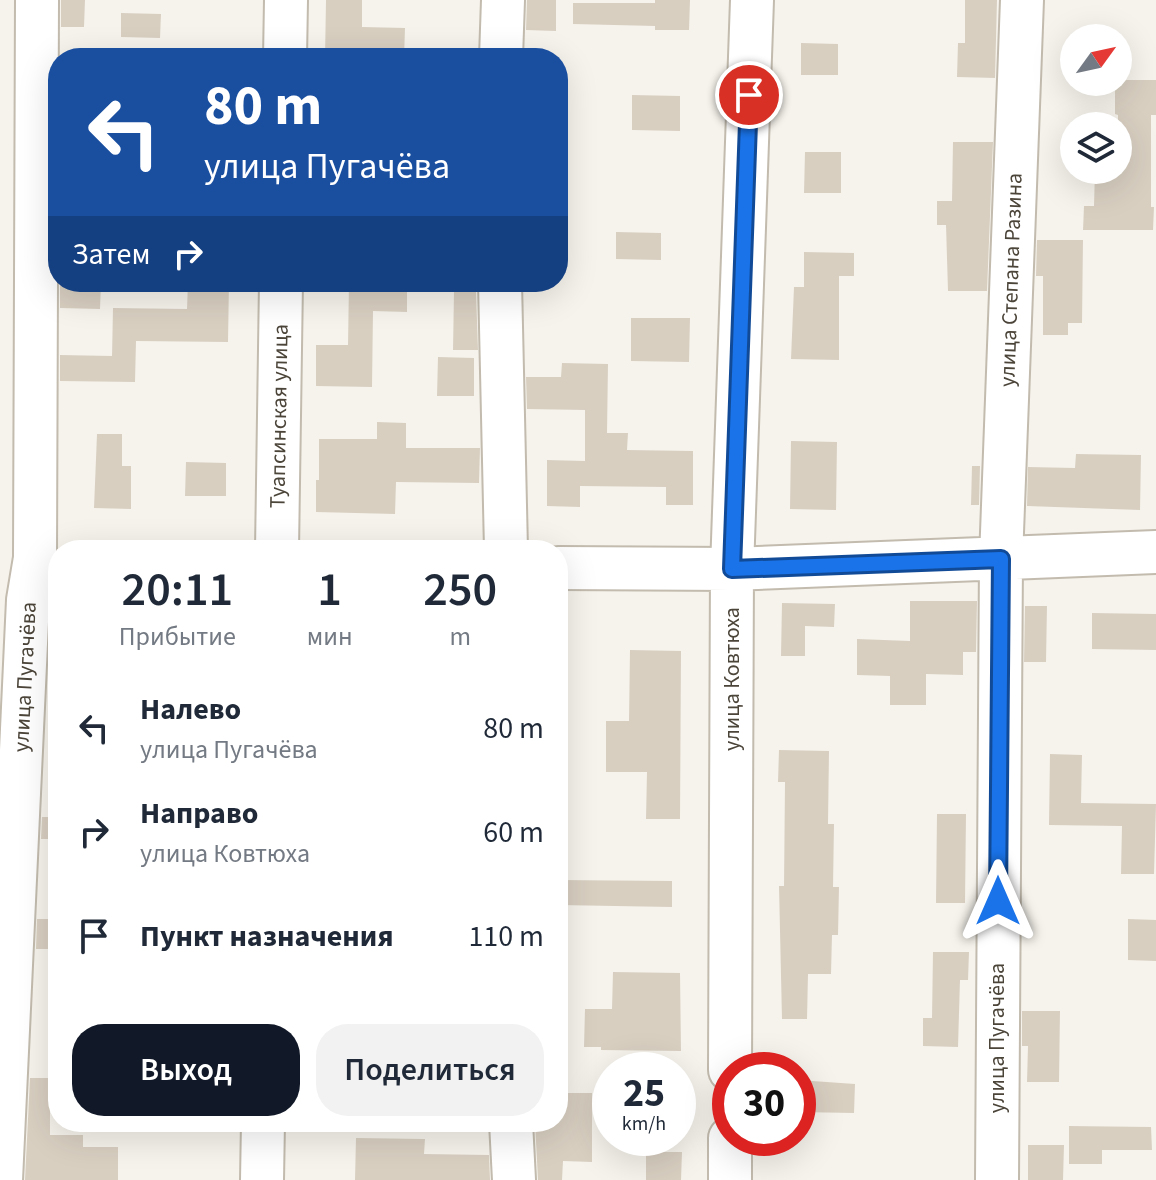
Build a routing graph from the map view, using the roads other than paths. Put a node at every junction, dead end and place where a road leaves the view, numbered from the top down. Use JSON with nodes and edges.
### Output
{"nodes":[{"id":1,"x":37,"y":0,"type":"edge"},
{"id":2,"x":286,"y":0,"type":"edge"},
{"id":3,"x":503,"y":0,"type":"edge"},
{"id":4,"x":752,"y":0,"type":"edge"},
{"id":5,"x":1022,"y":0,"type":"edge"},
{"id":6,"x":285,"y":48,"type":"edge"},
{"id":7,"x":501,"y":48,"type":"edge"},
{"id":8,"x":281,"y":292,"type":"edge"},
{"id":9,"x":500,"y":292,"type":"edge"},
{"id":10,"x":277,"y":540,"type":"edge"},
{"id":11,"x":506,"y":540,"type":"edge"},
{"id":12,"x":1156,"y":552,"type":"edge"},
{"id":13,"x":31,"y":558,"type":"edge"},
{"id":14,"x":1001,"y":559,"type":"junction"},
{"id":15,"x":568,"y":568,"type":"edge"},
{"id":16,"x":732,"y":569,"type":"junction"},
{"id":17,"x":730,"y":1052,"type":"edge"},
{"id":18,"x":263,"y":1132,"type":"edge"},
{"id":19,"x":512,"y":1132,"type":"edge"},
{"id":20,"x":730,"y":1156,"type":"edge"},
{"id":21,"x":1,"y":1180,"type":"edge"},
{"id":22,"x":262,"y":1180,"type":"edge"},
{"id":23,"x":514,"y":1180,"type":"edge"},
{"id":24,"x":730,"y":1180,"type":"edge"},
{"id":25,"x":997,"y":1180,"type":"edge"}],
"edges":[{"from":1,"to":13,"type":"street"},
{"from":2,"to":6,"type":"street"},
{"from":3,"to":7,"type":"street"},
{"from":4,"to":16,"type":"street","name":"улица Ковтюха"},
{"from":5,"to":14,"type":"street","name":"улица Степана Разина"},
{"from":8,"to":10,"type":"street","name":"Туапсинская улица"},
{"from":9,"to":11,"type":"street"},
{"from":12,"to":14,"type":"street"},
{"from":13,"to":21,"type":"street","name":"улица Пугачёва"},
{"from":14,"to":16,"type":"street"},
{"from":14,"to":25,"type":"street","name":"улица Пугачёва"},
{"from":15,"to":16,"type":"street"},
{"from":16,"to":17,"type":"street","name":"улица Ковтюха"},
{"from":18,"to":22,"type":"street"},
{"from":19,"to":23,"type":"street"},
{"from":20,"to":24,"type":"street"}]}
